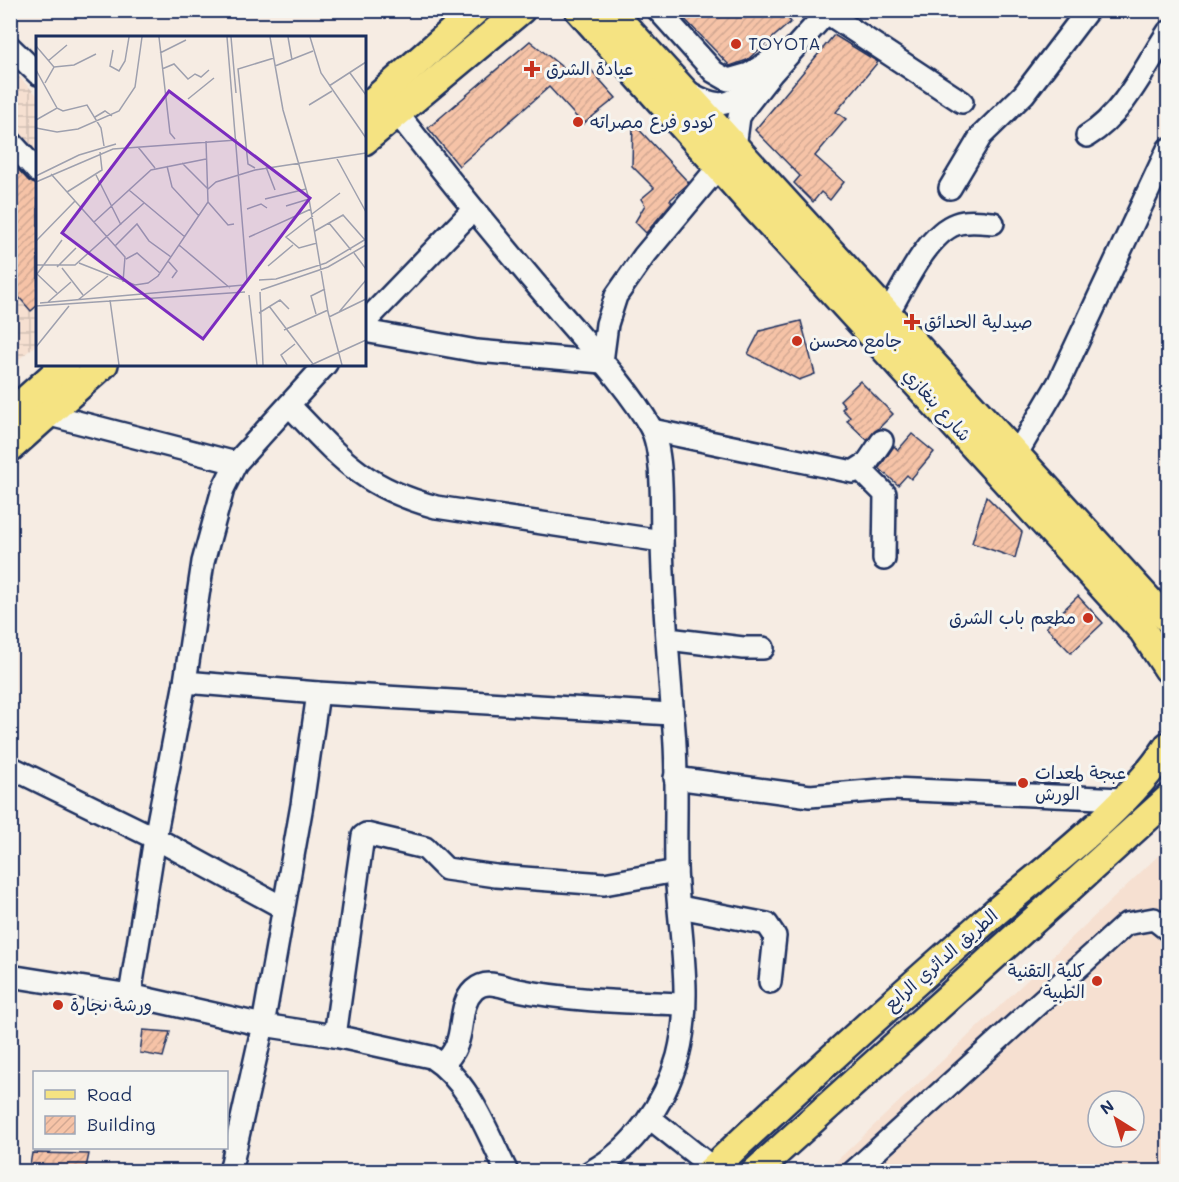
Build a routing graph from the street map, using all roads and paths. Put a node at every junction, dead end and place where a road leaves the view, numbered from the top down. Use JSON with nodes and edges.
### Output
{"nodes":[{"id":1,"x":476,"y":10,"type":"edge"},
{"id":2,"x":579,"y":10,"type":"edge"},
{"id":3,"x":610,"y":10,"type":"edge"},
{"id":4,"x":658,"y":10,"type":"edge"},
{"id":5,"x":1088,"y":10,"type":"edge"},
{"id":6,"x":828,"y":12,"type":"edge"},
{"id":7,"x":509,"y":14,"type":"edge"},
{"id":8,"x":813,"y":30,"type":"junction"},
{"id":9,"x":1168,"y":32,"type":"edge"},
{"id":10,"x":10,"y":47,"type":"edge"},
{"id":11,"x":36,"y":72,"type":"edge"},
{"id":12,"x":772,"y":72,"type":"junction"},
{"id":13,"x":680,"y":87,"type":"junction"},
{"id":14,"x":962,"y":102,"type":"dead end"},
{"id":15,"x":366,"y":107,"type":"edge"},
{"id":16,"x":397,"y":113,"type":"junction"},
{"id":17,"x":1087,"y":136,"type":"dead end"},
{"id":18,"x":366,"y":139,"type":"edge"},
{"id":19,"x":10,"y":141,"type":"edge"},
{"id":20,"x":1168,"y":149,"type":"edge"},
{"id":21,"x":728,"y":158,"type":"junction"},
{"id":22,"x":36,"y":170,"type":"edge"},
{"id":23,"x":950,"y":188,"type":"dead end"},
{"id":24,"x":473,"y":210,"type":"junction"},
{"id":25,"x":993,"y":223,"type":"dead end"},
{"id":26,"x":888,"y":313,"type":"junction"},
{"id":27,"x":366,"y":321,"type":"edge"},
{"id":28,"x":366,"y":331,"type":"edge"},
{"id":29,"x":602,"y":362,"type":"junction"},
{"id":30,"x":64,"y":366,"type":"edge"},
{"id":31,"x":102,"y":366,"type":"edge"},
{"id":32,"x":324,"y":366,"type":"edge"},
{"id":33,"x":289,"y":405,"type":"junction"},
{"id":34,"x":10,"y":414,"type":"edge"},
{"id":35,"x":46,"y":414,"type":"junction"},
{"id":36,"x":652,"y":430,"type":"junction"},
{"id":37,"x":882,"y":441,"type":"dead end"},
{"id":38,"x":10,"y":448,"type":"edge"},
{"id":39,"x":1016,"y":455,"type":"junction"},
{"id":40,"x":236,"y":463,"type":"junction"},
{"id":41,"x":860,"y":469,"type":"junction"},
{"id":42,"x":662,"y":540,"type":"junction"},
{"id":43,"x":884,"y":559,"type":"dead end"},
{"id":44,"x":1168,"y":619,"type":"edge"},
{"id":45,"x":668,"y":639,"type":"junction"},
{"id":46,"x":764,"y":648,"type":"dead end"},
{"id":47,"x":1168,"y":669,"type":"edge"},
{"id":48,"x":185,"y":682,"type":"junction"},
{"id":49,"x":318,"y":693,"type":"junction"},
{"id":50,"x":672,"y":714,"type":"junction"},
{"id":51,"x":1168,"y":746,"type":"edge"},
{"id":52,"x":10,"y":767,"type":"edge"},
{"id":53,"x":675,"y":778,"type":"junction"},
{"id":54,"x":1168,"y":798,"type":"edge"},
{"id":55,"x":1123,"y":799,"type":"junction"},
{"id":56,"x":155,"y":838,"type":"junction"},
{"id":57,"x":676,"y":871,"type":"junction"},
{"id":58,"x":680,"y":906,"type":"junction"},
{"id":59,"x":282,"y":907,"type":"junction"},
{"id":60,"x":1168,"y":930,"type":"edge"},
{"id":61,"x":10,"y":975,"type":"edge"},
{"id":62,"x":770,"y":982,"type":"dead end"},
{"id":63,"x":130,"y":995,"type":"junction"},
{"id":64,"x":684,"y":1004,"type":"junction"},
{"id":65,"x":263,"y":1025,"type":"junction"},
{"id":66,"x":335,"y":1036,"type":"junction"},
{"id":67,"x":442,"y":1064,"type":"junction"},
{"id":68,"x":650,"y":1118,"type":"junction"},
{"id":69,"x":712,"y":1170,"type":"edge"},
{"id":70,"x":230,"y":1172,"type":"edge"},
{"id":71,"x":507,"y":1172,"type":"edge"},
{"id":72,"x":590,"y":1172,"type":"edge"},
{"id":73,"x":755,"y":1172,"type":"edge"},
{"id":74,"x":853,"y":1172,"type":"edge"}],
"edges":[{"from":1,"to":15,"type":"main road"},
{"from":2,"to":21,"type":"main road","name":"شارع بنغازي"},
{"from":3,"to":13,"type":"main road","name":"شارع بنغازي"},
{"from":4,"to":8,"type":"street"},
{"from":5,"to":23,"type":"street"},
{"from":6,"to":8,"type":"street"},
{"from":6,"to":14,"type":"street"},
{"from":7,"to":16,"type":"main road"},
{"from":8,"to":12,"type":"street"},
{"from":9,"to":17,"type":"street"},
{"from":10,"to":11,"type":"street"},
{"from":12,"to":13,"type":"street"},
{"from":12,"to":21,"type":"street"},
{"from":13,"to":21,"type":"main road","name":"شارع بنغازي"},
{"from":16,"to":18,"type":"main road"},
{"from":16,"to":24,"type":"street"},
{"from":19,"to":22,"type":"street"},
{"from":20,"to":39,"type":"street"},
{"from":21,"to":26,"type":"main road","name":"شارع بنغازي"},
{"from":21,"to":29,"type":"street"},
{"from":21,"to":47,"type":"main road","name":"شارع بنغازي"},
{"from":24,"to":27,"type":"street"},
{"from":24,"to":29,"type":"street"},
{"from":25,"to":26,"type":"street"},
{"from":26,"to":39,"type":"main road","name":"شارع بنغازي"},
{"from":28,"to":29,"type":"street"},
{"from":29,"to":36,"type":"street"},
{"from":30,"to":34,"type":"main road"},
{"from":31,"to":35,"type":"main road"},
{"from":32,"to":33,"type":"street"},
{"from":33,"to":40,"type":"street"},
{"from":33,"to":42,"type":"street"},
{"from":35,"to":38,"type":"main road"},
{"from":35,"to":40,"type":"street"},
{"from":36,"to":41,"type":"street"},
{"from":36,"to":42,"type":"street"},
{"from":37,"to":41,"type":"street"},
{"from":39,"to":44,"type":"main road","name":"شارع بنغازي"},
{"from":40,"to":48,"type":"street"},
{"from":41,"to":43,"type":"street"},
{"from":42,"to":45,"type":"street"},
{"from":45,"to":46,"type":"street"},
{"from":45,"to":50,"type":"street"},
{"from":48,"to":49,"type":"street"},
{"from":48,"to":56,"type":"street"},
{"from":49,"to":50,"type":"street"},
{"from":49,"to":59,"type":"street"},
{"from":50,"to":53,"type":"street"},
{"from":51,"to":55,"type":"main road","name":"الطريق الدائري الرابع"},
{"from":52,"to":56,"type":"street"},
{"from":53,"to":55,"type":"street"},
{"from":53,"to":57,"type":"street"},
{"from":54,"to":73,"type":"main road","name":"الطريق الدائري الرابع"},
{"from":55,"to":69,"type":"main road","name":"الطريق الدائري الرابع"},
{"from":56,"to":59,"type":"street"},
{"from":56,"to":63,"type":"street"},
{"from":57,"to":58,"type":"street"},
{"from":57,"to":66,"type":"street"},
{"from":58,"to":62,"type":"street"},
{"from":58,"to":64,"type":"street"},
{"from":59,"to":65,"type":"street"},
{"from":60,"to":74,"type":"street"},
{"from":61,"to":63,"type":"street"},
{"from":63,"to":65,"type":"street"},
{"from":64,"to":67,"type":"street"},
{"from":64,"to":68,"type":"street"},
{"from":65,"to":66,"type":"street"},
{"from":65,"to":70,"type":"street"},
{"from":66,"to":67,"type":"street"},
{"from":67,"to":71,"type":"street"},
{"from":68,"to":69,"type":"street"},
{"from":68,"to":72,"type":"street"}]}
